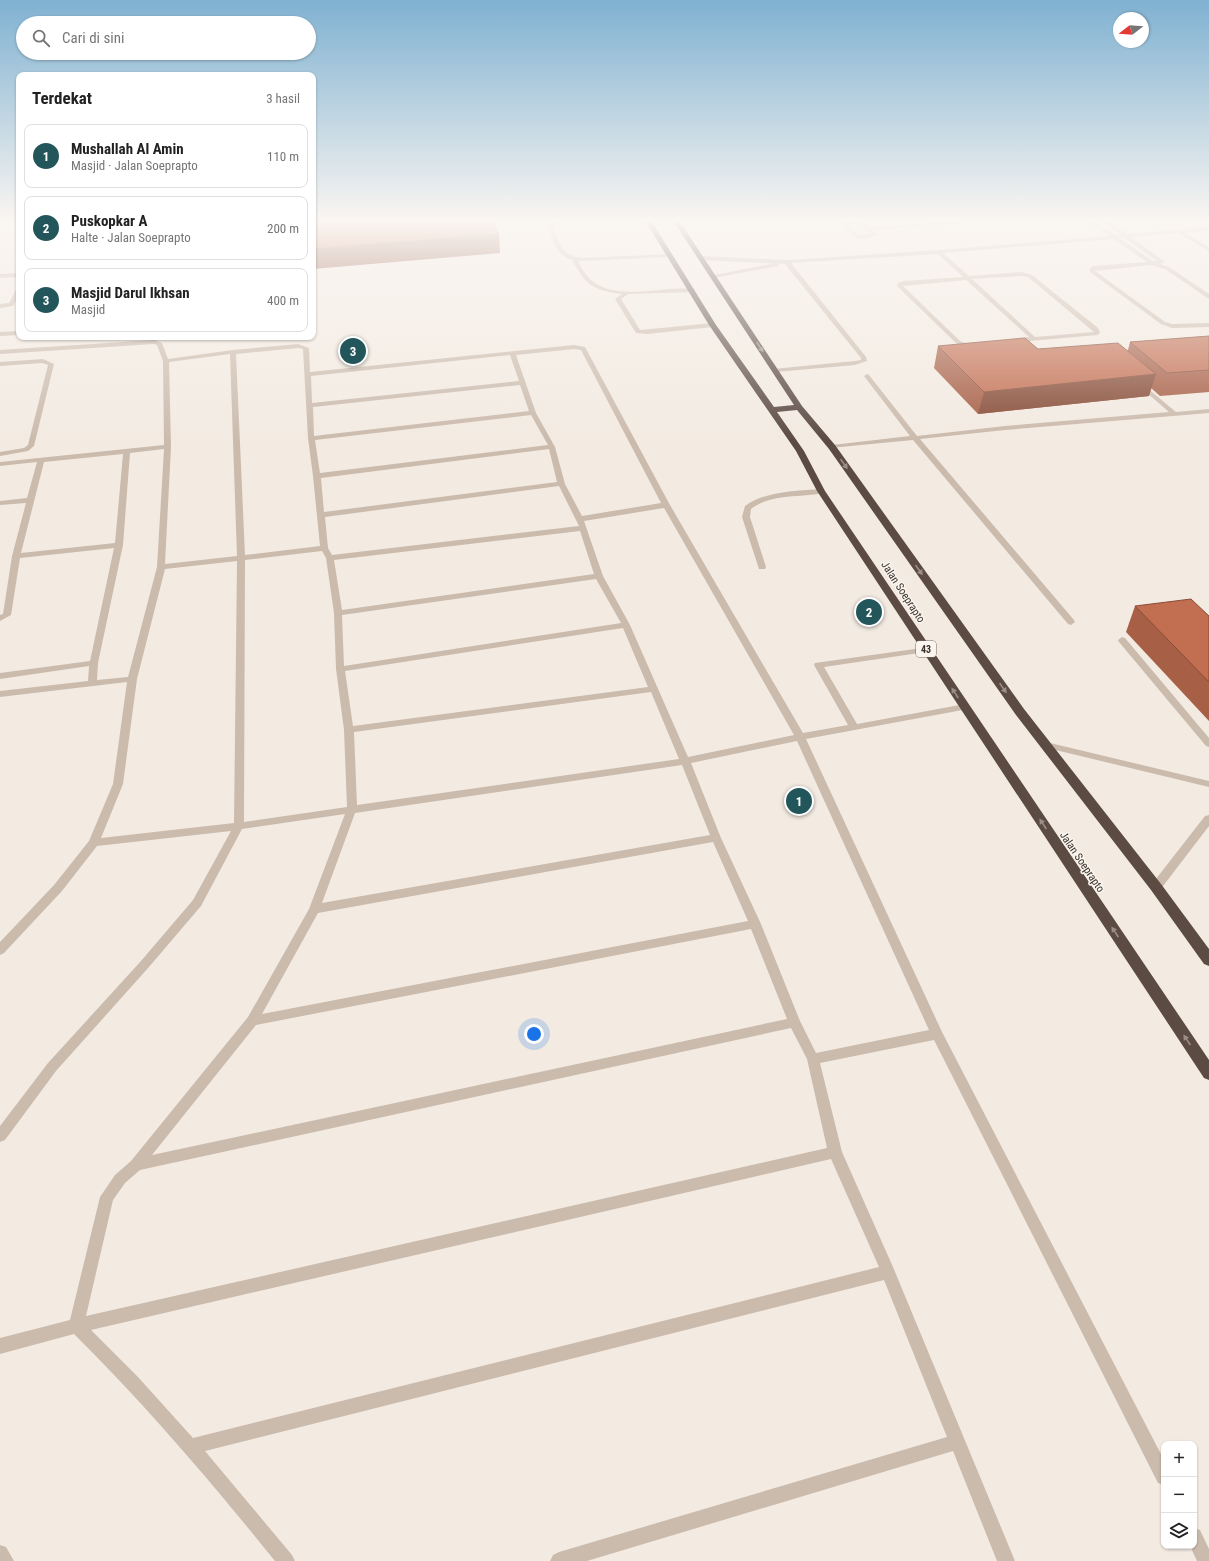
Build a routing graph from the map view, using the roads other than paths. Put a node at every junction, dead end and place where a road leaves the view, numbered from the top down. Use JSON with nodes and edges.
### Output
{"nodes":[{"id":1,"x":623,"y":295,"type":"edge"},
{"id":2,"x":695,"y":295,"type":"edge"},
{"id":3,"x":725,"y":295,"type":"edge"},
{"id":4,"x":813,"y":295,"type":"edge"},
{"id":5,"x":909,"y":295,"type":"edge"},
{"id":6,"x":986,"y":295,"type":"edge"},
{"id":7,"x":1052,"y":295,"type":"edge"},
{"id":8,"x":1123,"y":295,"type":"edge"},
{"id":9,"x":16,"y":296,"type":"edge"},
{"id":10,"x":0,"y":306,"type":"edge"},
{"id":11,"x":713,"y":325,"type":"junction"},
{"id":12,"x":1209,"y":325,"type":"edge"},
{"id":13,"x":16,"y":333,"type":"edge"},
{"id":14,"x":0,"y":334,"type":"edge"},
{"id":15,"x":1034,"y":339,"type":"junction"},
{"id":16,"x":155,"y":340,"type":"edge"},
{"id":17,"x":0,"y":352,"type":"edge"},
{"id":18,"x":233,"y":352,"type":"junction"},
{"id":19,"x":512,"y":353,"type":"junction"},
{"id":20,"x":166,"y":361,"type":"junction"},
{"id":21,"x":1,"y":365,"type":"edge"},
{"id":22,"x":775,"y":370,"type":"junction"},
{"id":23,"x":308,"y":374,"type":"junction"},
{"id":24,"x":867,"y":376,"type":"dead end"},
{"id":25,"x":1134,"y":378,"type":"edge"},
{"id":26,"x":522,"y":383,"type":"junction"},
{"id":27,"x":309,"y":405,"type":"junction"},
{"id":28,"x":799,"y":407,"type":"junction"},
{"id":29,"x":772,"y":410,"type":"junction"},
{"id":30,"x":1209,"y":411,"type":"edge"},
{"id":31,"x":533,"y":413,"type":"junction"},
{"id":32,"x":1175,"y":414,"type":"junction"},
{"id":33,"x":311,"y":438,"type":"junction"},
{"id":34,"x":916,"y":439,"type":"junction"},
{"id":35,"x":168,"y":447,"type":"junction"},
{"id":36,"x":552,"y":447,"type":"junction"},
{"id":37,"x":832,"y":447,"type":"junction"},
{"id":38,"x":127,"y":452,"type":"junction"},
{"id":39,"x":0,"y":454,"type":"edge"},
{"id":40,"x":41,"y":460,"type":"junction"},
{"id":41,"x":0,"y":464,"type":"edge"},
{"id":42,"x":317,"y":476,"type":"junction"},
{"id":43,"x":561,"y":484,"type":"junction"},
{"id":44,"x":822,"y":491,"type":"junction"},
{"id":45,"x":30,"y":500,"type":"junction"},
{"id":46,"x":0,"y":503,"type":"edge"},
{"id":47,"x":666,"y":505,"type":"junction"},
{"id":48,"x":321,"y":515,"type":"junction"},
{"id":49,"x":581,"y":523,"type":"junction"},
{"id":50,"x":119,"y":545,"type":"junction"},
{"id":51,"x":324,"y":548,"type":"junction"},
{"id":52,"x":16,"y":556,"type":"junction"},
{"id":53,"x":241,"y":557,"type":"junction"},
{"id":54,"x":330,"y":558,"type":"junction"},
{"id":55,"x":161,"y":567,"type":"junction"},
{"id":56,"x":762,"y":567,"type":"dead end"},
{"id":57,"x":599,"y":576,"type":"junction"},
{"id":58,"x":338,"y":613,"type":"junction"},
{"id":59,"x":0,"y":618,"type":"edge"},
{"id":60,"x":1071,"y":622,"type":"dead end"},
{"id":61,"x":626,"y":625,"type":"junction"},
{"id":62,"x":1122,"y":640,"type":"dead end"},
{"id":63,"x":926,"y":649,"type":"junction"},
{"id":64,"x":94,"y":663,"type":"junction"},
{"id":65,"x":340,"y":669,"type":"junction"},
{"id":66,"x":0,"y":676,"type":"edge"},
{"id":67,"x":132,"y":679,"type":"junction"},
{"id":68,"x":92,"y":683,"type":"junction"},
{"id":69,"x":653,"y":689,"type":"junction"},
{"id":70,"x":0,"y":694,"type":"edge"},
{"id":71,"x":965,"y":708,"type":"junction"},
{"id":72,"x":854,"y":727,"type":"junction"},
{"id":73,"x":349,"y":730,"type":"junction"},
{"id":74,"x":800,"y":737,"type":"junction"},
{"id":75,"x":1209,"y":744,"type":"edge"},
{"id":76,"x":1046,"y":745,"type":"junction"},
{"id":77,"x":685,"y":760,"type":"junction"},
{"id":78,"x":1209,"y":784,"type":"edge"},
{"id":79,"x":352,"y":808,"type":"junction"},
{"id":80,"x":1209,"y":818,"type":"edge"},
{"id":81,"x":239,"y":826,"type":"junction"},
{"id":82,"x":716,"y":838,"type":"junction"},
{"id":83,"x":94,"y":843,"type":"junction"},
{"id":84,"x":1156,"y":887,"type":"junction"},
{"id":85,"x":314,"y":910,"type":"junction"},
{"id":86,"x":755,"y":924,"type":"junction"},
{"id":87,"x":0,"y":950,"type":"edge"},
{"id":88,"x":1209,"y":960,"type":"edge"},
{"id":89,"x":252,"y":1021,"type":"junction"},
{"id":90,"x":794,"y":1022,"type":"junction"},
{"id":91,"x":937,"y":1034,"type":"junction"},
{"id":92,"x":813,"y":1059,"type":"junction"},
{"id":93,"x":1209,"y":1073,"type":"edge"},
{"id":94,"x":0,"y":1136,"type":"edge"},
{"id":95,"x":835,"y":1152,"type":"junction"},
{"id":96,"x":136,"y":1165,"type":"junction"},
{"id":97,"x":888,"y":1272,"type":"junction"},
{"id":98,"x":76,"y":1326,"type":"junction"},
{"id":99,"x":0,"y":1346,"type":"edge"},
{"id":100,"x":957,"y":1442,"type":"junction"},
{"id":101,"x":192,"y":1446,"type":"junction"},
{"id":102,"x":1161,"y":1471,"type":"edge"},
{"id":103,"x":1197,"y":1542,"type":"edge"},
{"id":104,"x":0,"y":1553,"type":"edge"},
{"id":105,"x":5,"y":1561,"type":"edge"},
{"id":106,"x":286,"y":1561,"type":"edge"},
{"id":107,"x":558,"y":1561,"type":"edge"},
{"id":108,"x":1006,"y":1561,"type":"edge"},
{"id":109,"x":1206,"y":1561,"type":"edge"}],
"edges":[{"from":1,"to":11,"type":"street"},
{"from":2,"to":11,"type":"highway","name":"Jalan Soeprapto","number":"43"},
{"from":3,"to":22,"type":"highway","one_way":true},
{"from":4,"to":22,"type":"street"},
{"from":5,"to":15,"type":"street"},
{"from":6,"to":15,"type":"street"},
{"from":7,"to":15,"type":"street"},
{"from":8,"to":12,"type":"street"},
{"from":9,"to":10,"type":"street"},
{"from":11,"to":29,"type":"highway","name":"Jalan Soeprapto","number":"43"},
{"from":13,"to":14,"type":"street"},
{"from":16,"to":17,"type":"street"},
{"from":16,"to":20,"type":"street"},
{"from":18,"to":20,"type":"street"},
{"from":18,"to":23,"type":"street"},
{"from":18,"to":53,"type":"street"},
{"from":19,"to":23,"type":"street"},
{"from":19,"to":26,"type":"street"},
{"from":19,"to":47,"type":"street"},
{"from":20,"to":35,"type":"street"},
{"from":21,"to":39,"type":"street"},
{"from":22,"to":28,"type":"highway"},
{"from":23,"to":27,"type":"street"},
{"from":24,"to":34,"type":"street"},
{"from":25,"to":32,"type":"street"},
{"from":26,"to":27,"type":"street"},
{"from":26,"to":31,"type":"street"},
{"from":27,"to":33,"type":"street"},
{"from":28,"to":29,"type":"highway"},
{"from":28,"to":37,"type":"highway"},
{"from":29,"to":44,"type":"highway","name":"Jalan Soeprapto","number":"43"},
{"from":30,"to":32,"type":"street"},
{"from":31,"to":33,"type":"street"},
{"from":31,"to":36,"type":"street"},
{"from":32,"to":34,"type":"street"},
{"from":33,"to":42,"type":"street"},
{"from":34,"to":37,"type":"street"},
{"from":34,"to":60,"type":"street"},
{"from":35,"to":38,"type":"street"},
{"from":35,"to":55,"type":"street"},
{"from":36,"to":42,"type":"street"},
{"from":36,"to":43,"type":"street"},
{"from":37,"to":76,"type":"highway","one_way":true},
{"from":38,"to":40,"type":"street"},
{"from":38,"to":50,"type":"street"},
{"from":40,"to":41,"type":"street"},
{"from":40,"to":45,"type":"street"},
{"from":42,"to":48,"type":"street"},
{"from":43,"to":48,"type":"street"},
{"from":43,"to":49,"type":"street"},
{"from":44,"to":56,"type":"street"},
{"from":44,"to":63,"type":"highway","name":"Jalan Soeprapto","number":"43"},
{"from":45,"to":46,"type":"street"},
{"from":45,"to":52,"type":"street"},
{"from":47,"to":49,"type":"street"},
{"from":47,"to":74,"type":"street"},
{"from":48,"to":51,"type":"street"},
{"from":49,"to":54,"type":"street"},
{"from":49,"to":57,"type":"street"},
{"from":50,"to":52,"type":"street"},
{"from":50,"to":64,"type":"street"},
{"from":51,"to":53,"type":"street"},
{"from":51,"to":54,"type":"street"},
{"from":52,"to":59,"type":"street"},
{"from":53,"to":55,"type":"street"},
{"from":53,"to":81,"type":"street"},
{"from":54,"to":58,"type":"street"},
{"from":55,"to":67,"type":"street"},
{"from":57,"to":58,"type":"street"},
{"from":57,"to":61,"type":"street"},
{"from":58,"to":65,"type":"street"},
{"from":61,"to":65,"type":"street"},
{"from":61,"to":69,"type":"street"},
{"from":62,"to":75,"type":"street"},
{"from":71,"to":63,"type":"highway","name":"Jalan Soeprapto","number":"43","one_way":true},
{"from":63,"to":72,"type":"street"},
{"from":64,"to":66,"type":"street"},
{"from":64,"to":68,"type":"street"},
{"from":65,"to":73,"type":"street"},
{"from":67,"to":68,"type":"street"},
{"from":67,"to":83,"type":"street"},
{"from":68,"to":70,"type":"street"},
{"from":69,"to":73,"type":"street"},
{"from":69,"to":77,"type":"street"},
{"from":71,"to":72,"type":"street"},
{"from":93,"to":71,"type":"highway","name":"Jalan Soeprapto","number":"43","one_way":true},
{"from":72,"to":74,"type":"street"},
{"from":73,"to":79,"type":"street"},
{"from":74,"to":77,"type":"street"},
{"from":74,"to":91,"type":"street"},
{"from":76,"to":78,"type":"street"},
{"from":76,"to":84,"type":"highway"},
{"from":77,"to":79,"type":"street"},
{"from":77,"to":82,"type":"street"},
{"from":79,"to":81,"type":"street"},
{"from":79,"to":85,"type":"street"},
{"from":80,"to":84,"type":"street"},
{"from":81,"to":83,"type":"street"},
{"from":81,"to":94,"type":"street"},
{"from":82,"to":85,"type":"street"},
{"from":82,"to":86,"type":"street"},
{"from":83,"to":87,"type":"street"},
{"from":84,"to":88,"type":"highway"},
{"from":85,"to":89,"type":"street"},
{"from":86,"to":89,"type":"street"},
{"from":86,"to":90,"type":"street"},
{"from":89,"to":96,"type":"street"},
{"from":90,"to":92,"type":"street"},
{"from":90,"to":96,"type":"street"},
{"from":91,"to":92,"type":"street"},
{"from":91,"to":102,"type":"street"},
{"from":92,"to":95,"type":"street"},
{"from":95,"to":97,"type":"street"},
{"from":95,"to":98,"type":"street"},
{"from":96,"to":98,"type":"street"},
{"from":97,"to":100,"type":"street"},
{"from":97,"to":101,"type":"street"},
{"from":98,"to":99,"type":"street"},
{"from":98,"to":101,"type":"street"},
{"from":100,"to":107,"type":"street"},
{"from":100,"to":108,"type":"street"},
{"from":101,"to":106,"type":"street"},
{"from":103,"to":109,"type":"street"},
{"from":104,"to":105,"type":"street"}]}
